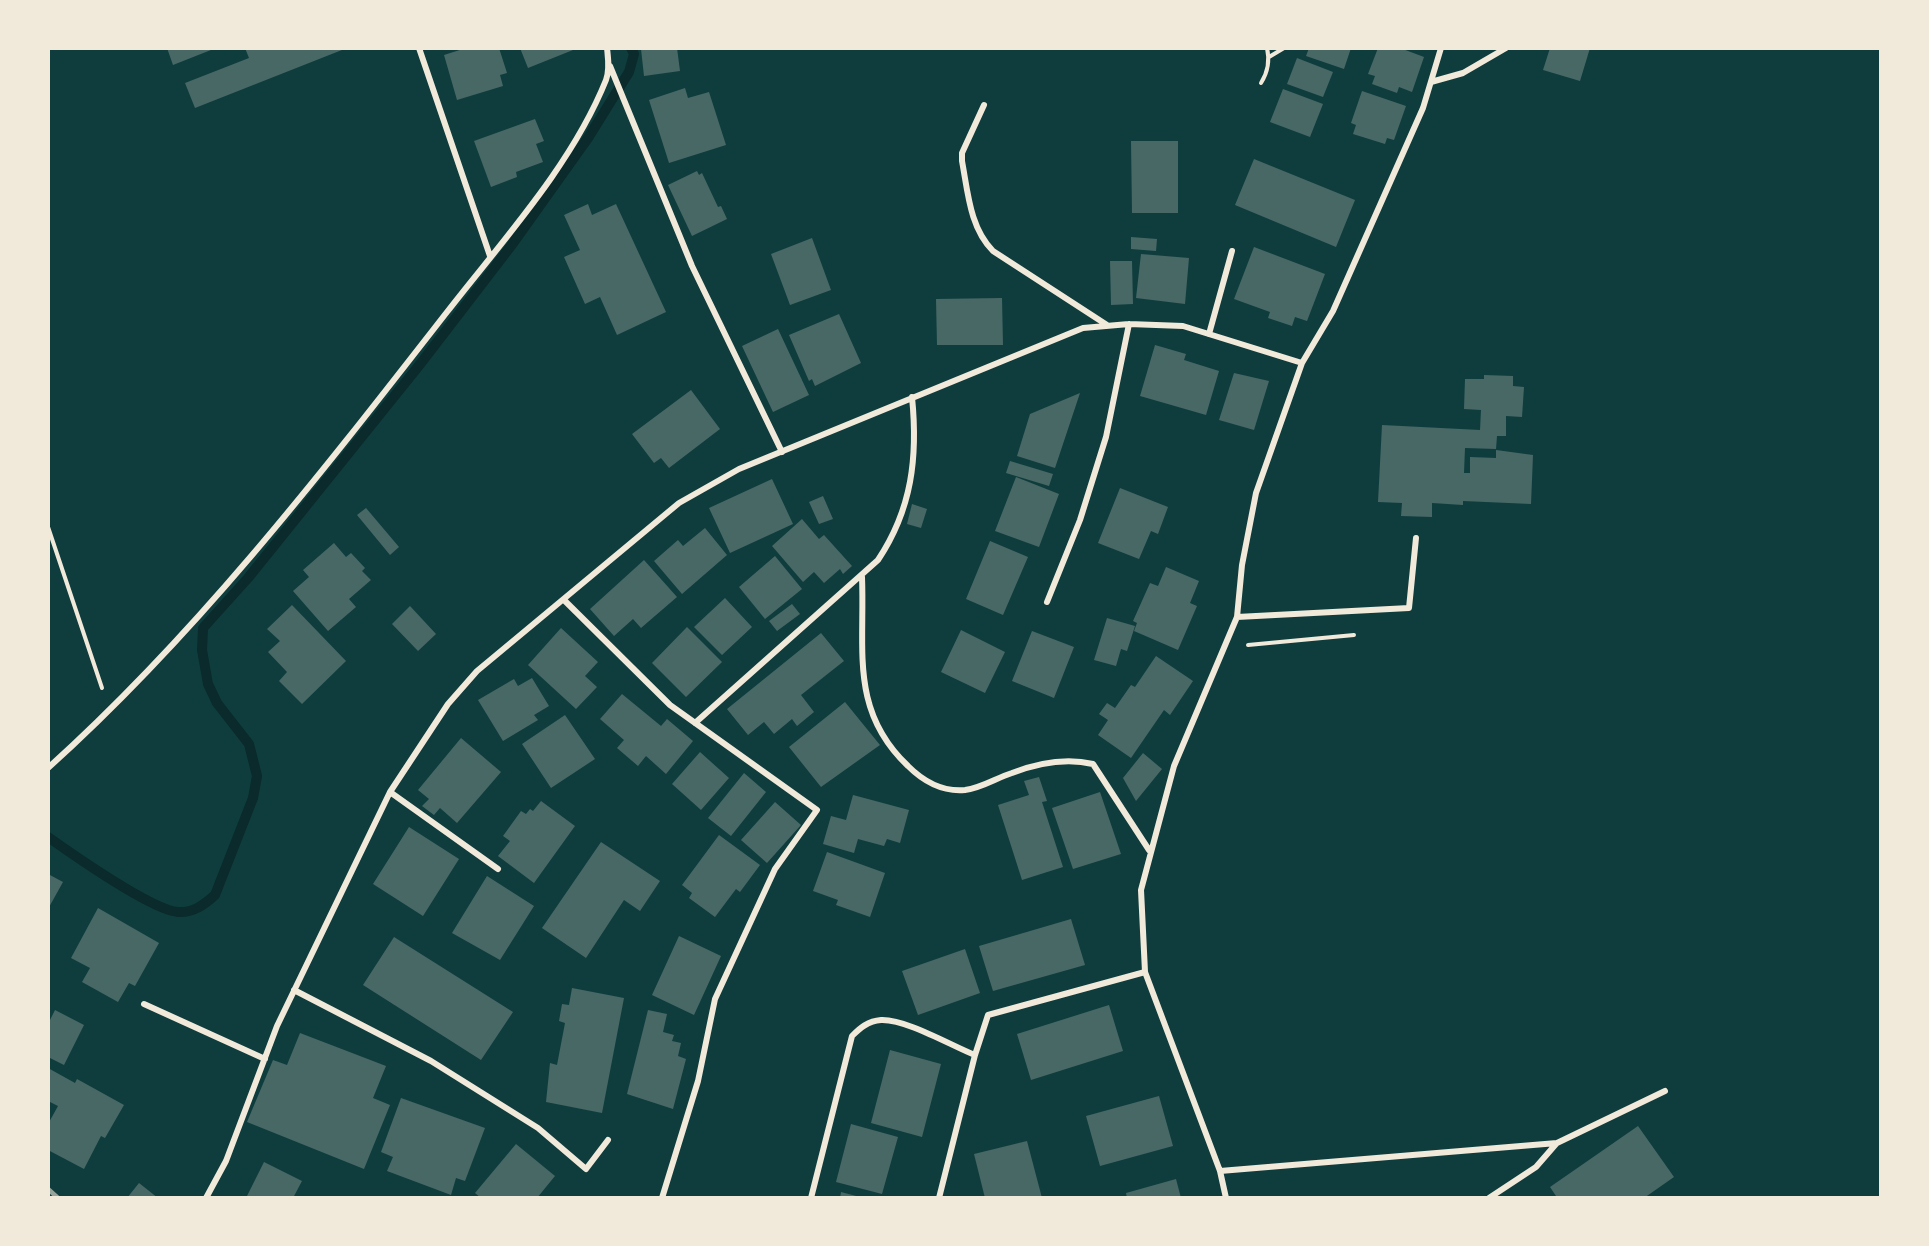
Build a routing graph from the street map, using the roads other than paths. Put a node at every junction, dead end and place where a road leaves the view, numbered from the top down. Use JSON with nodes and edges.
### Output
{"nodes":[{"id":1,"x":419,"y":48,"type":"edge"},
{"id":2,"x":608,"y":48,"type":"edge"},
{"id":3,"x":1441,"y":48,"type":"edge"},
{"id":4,"x":1506,"y":48,"type":"edge"},
{"id":5,"x":609,"y":64,"type":"junction"},
{"id":6,"x":1431,"y":82,"type":"junction"},
{"id":7,"x":984,"y":105,"type":"dead end"},
{"id":8,"x":1232,"y":251,"type":"dead end"},
{"id":9,"x":490,"y":256,"type":"junction"},
{"id":10,"x":1129,"y":324,"type":"junction"},
{"id":11,"x":1107,"y":326,"type":"junction"},
{"id":12,"x":1209,"y":334,"type":"junction"},
{"id":13,"x":1302,"y":363,"type":"junction"},
{"id":14,"x":912,"y":397,"type":"junction"},
{"id":15,"x":782,"y":452,"type":"junction"},
{"id":16,"x":1416,"y":538,"type":"dead end"},
{"id":17,"x":862,"y":577,"type":"junction"},
{"id":18,"x":564,"y":600,"type":"junction"},
{"id":19,"x":1047,"y":602,"type":"dead end"},
{"id":20,"x":1237,"y":617,"type":"junction"},
{"id":21,"x":695,"y":723,"type":"junction"},
{"id":22,"x":48,"y":768,"type":"edge"},
{"id":23,"x":390,"y":792,"type":"junction"},
{"id":24,"x":1149,"y":850,"type":"junction"},
{"id":25,"x":498,"y":869,"type":"dead end"},
{"id":26,"x":1145,"y":972,"type":"junction"},
{"id":27,"x":294,"y":990,"type":"junction"},
{"id":28,"x":144,"y":1004,"type":"dead end"},
{"id":29,"x":975,"y":1055,"type":"junction"},
{"id":30,"x":265,"y":1059,"type":"junction"},
{"id":31,"x":1665,"y":1091,"type":"dead end"},
{"id":32,"x":608,"y":1140,"type":"dead end"},
{"id":33,"x":1557,"y":1143,"type":"junction"},
{"id":34,"x":1220,"y":1171,"type":"junction"},
{"id":35,"x":206,"y":1198,"type":"edge"},
{"id":36,"x":662,"y":1198,"type":"edge"},
{"id":37,"x":811,"y":1198,"type":"edge"},
{"id":38,"x":939,"y":1198,"type":"edge"},
{"id":39,"x":1226,"y":1198,"type":"edge"},
{"id":40,"x":1489,"y":1198,"type":"edge"}],
"edges":[{"from":1,"to":9,"type":"street"},
{"from":2,"to":5,"type":"street"},
{"from":3,"to":6,"type":"street"},
{"from":4,"to":6,"type":"street"},
{"from":5,"to":9,"type":"street"},
{"from":5,"to":15,"type":"street"},
{"from":6,"to":13,"type":"street"},
{"from":7,"to":11,"type":"street"},
{"from":8,"to":12,"type":"street"},
{"from":9,"to":22,"type":"street"},
{"from":10,"to":11,"type":"street"},
{"from":10,"to":12,"type":"street"},
{"from":10,"to":19,"type":"street"},
{"from":11,"to":14,"type":"street"},
{"from":12,"to":13,"type":"street"},
{"from":13,"to":20,"type":"street"},
{"from":14,"to":15,"type":"street"},
{"from":14,"to":17,"type":"street"},
{"from":15,"to":18,"type":"street"},
{"from":16,"to":20,"type":"street"},
{"from":17,"to":21,"type":"street"},
{"from":17,"to":24,"type":"street"},
{"from":18,"to":21,"type":"street"},
{"from":18,"to":23,"type":"street"},
{"from":20,"to":24,"type":"street"},
{"from":21,"to":36,"type":"street"},
{"from":23,"to":25,"type":"street"},
{"from":23,"to":27,"type":"street"},
{"from":24,"to":26,"type":"street"},
{"from":26,"to":29,"type":"street"},
{"from":26,"to":34,"type":"street"},
{"from":27,"to":30,"type":"street"},
{"from":27,"to":32,"type":"street"},
{"from":28,"to":30,"type":"street"},
{"from":29,"to":37,"type":"street"},
{"from":29,"to":38,"type":"street"},
{"from":30,"to":35,"type":"street"},
{"from":31,"to":33,"type":"street"},
{"from":33,"to":34,"type":"street"},
{"from":33,"to":40,"type":"street"},
{"from":34,"to":39,"type":"street"}]}
